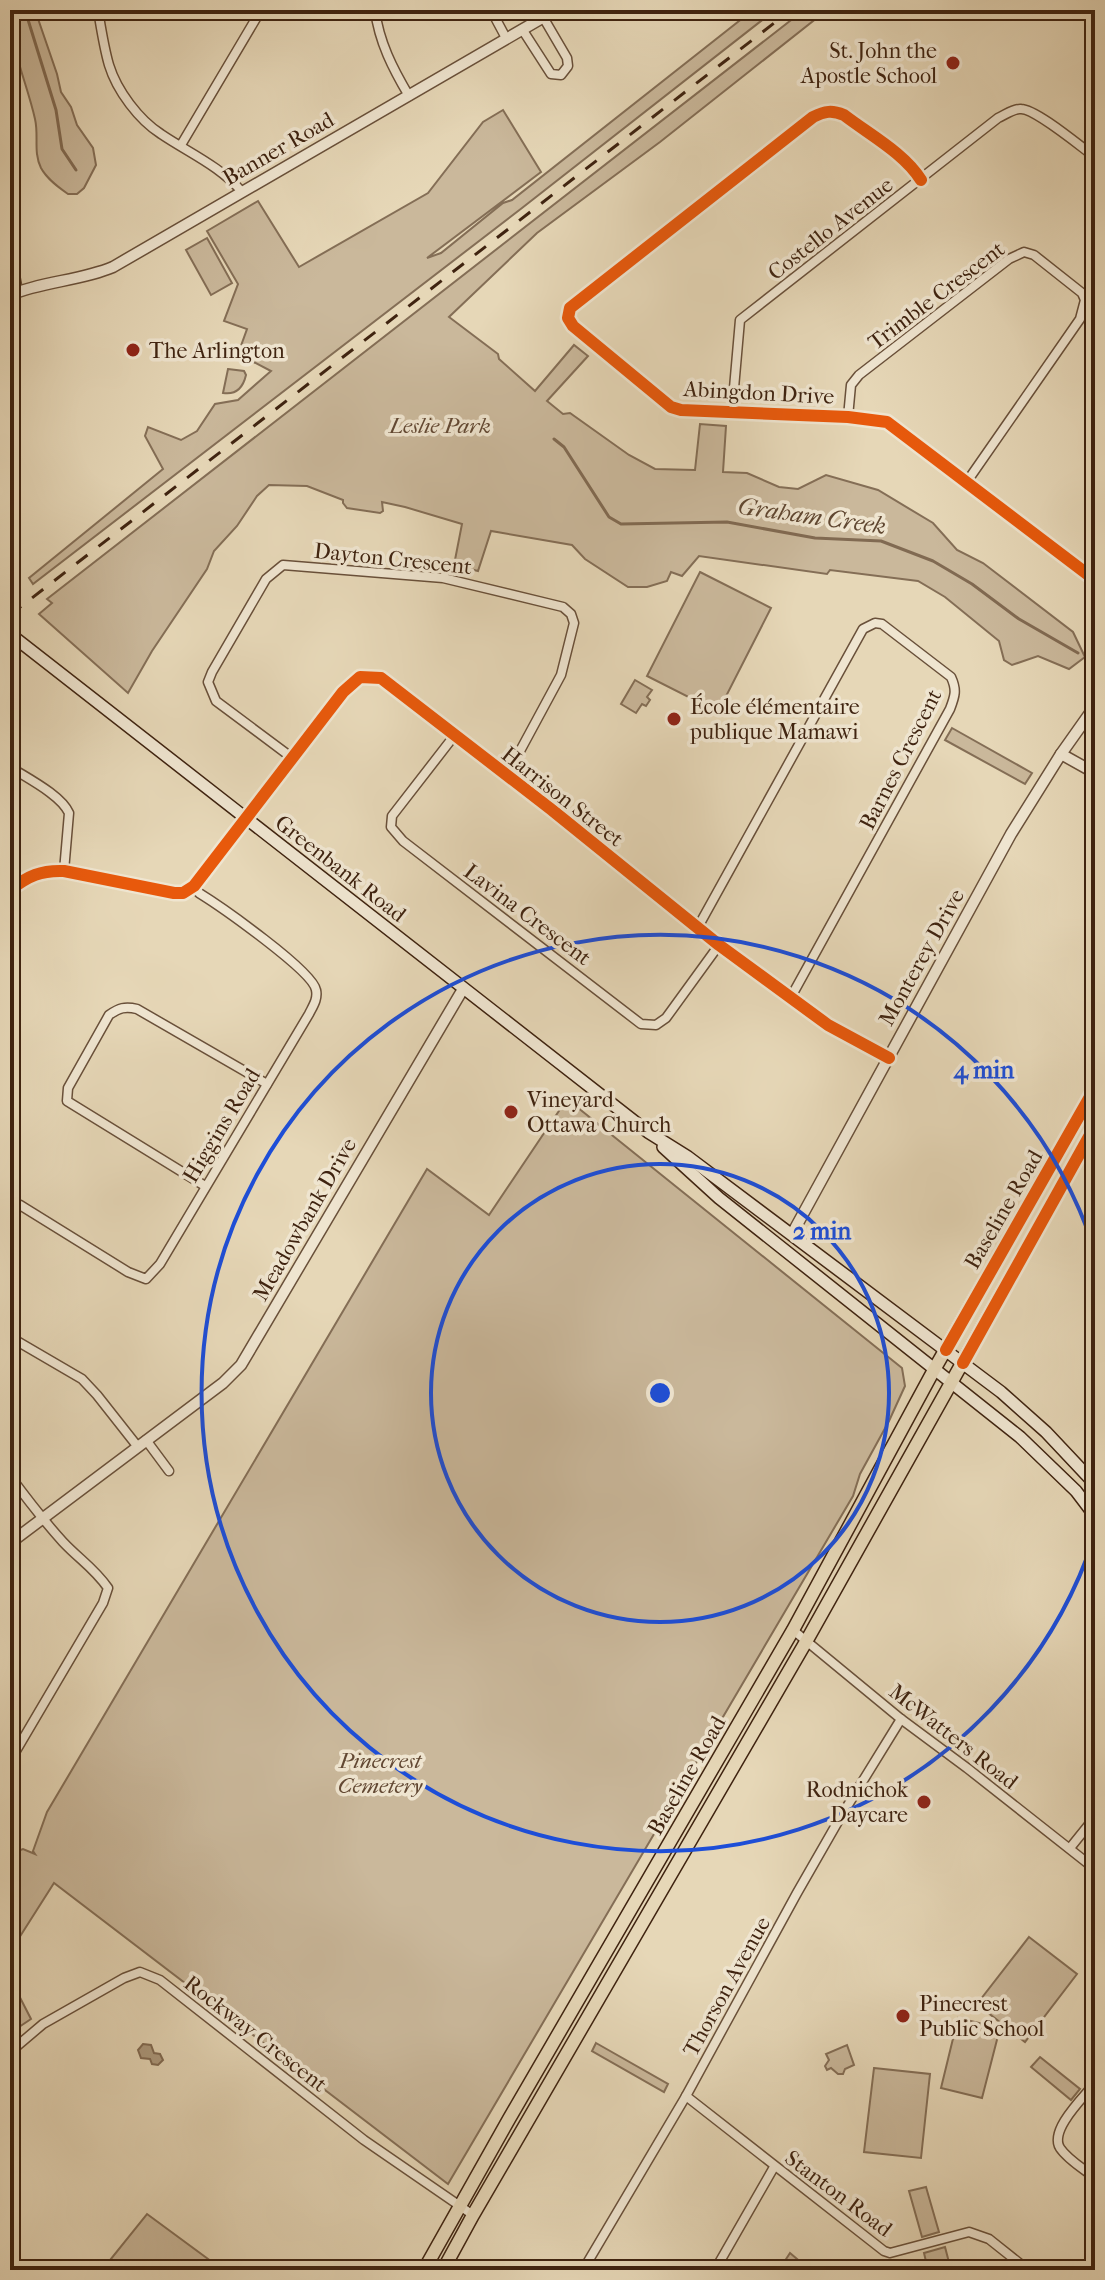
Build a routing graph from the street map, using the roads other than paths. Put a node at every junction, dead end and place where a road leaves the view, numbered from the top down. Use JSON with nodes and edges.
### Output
{"nodes":[{"id":1,"x":98,"y":10,"type":"edge"},
{"id":2,"x":261,"y":10,"type":"edge"},
{"id":3,"x":375,"y":10,"type":"edge"},
{"id":4,"x":491,"y":10,"type":"edge"},
{"id":5,"x":556,"y":10,"type":"edge"},
{"id":6,"x":543,"y":17,"type":"junction"},
{"id":7,"x":522,"y":29,"type":"junction"},
{"id":8,"x":506,"y":38,"type":"junction"},
{"id":9,"x":409,"y":96,"type":"junction"},
{"id":10,"x":181,"y":145,"type":"junction"},
{"id":11,"x":1095,"y":157,"type":"edge"},
{"id":12,"x":921,"y":180,"type":"junction"},
{"id":13,"x":242,"y":192,"type":"junction"},
{"id":14,"x":10,"y":249,"type":"edge"},
{"id":15,"x":14,"y":293,"type":"edge"},
{"id":16,"x":732,"y":411,"type":"junction"},
{"id":17,"x":848,"y":417,"type":"junction"},
{"id":18,"x":966,"y":483,"type":"junction"},
{"id":19,"x":1095,"y":580,"type":"edge"},
{"id":20,"x":10,"y":634,"type":"edge"},
{"id":21,"x":1095,"y":706,"type":"edge"},
{"id":22,"x":454,"y":736,"type":"junction"},
{"id":23,"x":1061,"y":754,"type":"junction"},
{"id":24,"x":291,"y":757,"type":"junction"},
{"id":25,"x":10,"y":767,"type":"edge"},
{"id":26,"x":503,"y":773,"type":"junction"},
{"id":27,"x":1095,"y":773,"type":"edge"},
{"id":28,"x":245,"y":818,"type":"junction"},
{"id":29,"x":64,"y":871,"type":"junction"},
{"id":30,"x":194,"y":886,"type":"junction"},
{"id":31,"x":10,"y":890,"type":"edge"},
{"id":32,"x":698,"y":927,"type":"junction"},
{"id":33,"x":719,"y":945,"type":"junction"},
{"id":34,"x":463,"y":989,"type":"junction"},
{"id":35,"x":791,"y":997,"type":"junction"},
{"id":36,"x":889,"y":1058,"type":"junction"},
{"id":37,"x":267,"y":1084,"type":"junction"},
{"id":38,"x":1095,"y":1088,"type":"edge"},
{"id":39,"x":1095,"y":1126,"type":"edge"},
{"id":40,"x":648,"y":1132,"type":"junction"},
{"id":41,"x":205,"y":1186,"type":"junction"},
{"id":42,"x":10,"y":1203,"type":"edge"},
{"id":43,"x":792,"y":1234,"type":"junction"},
{"id":44,"x":10,"y":1337,"type":"edge"},
{"id":45,"x":946,"y":1350,"type":"junction"},
{"id":46,"x":963,"y":1363,"type":"junction"},
{"id":47,"x":935,"y":1368,"type":"junction"},
{"id":48,"x":953,"y":1382,"type":"junction"},
{"id":49,"x":142,"y":1444,"type":"junction"},
{"id":50,"x":169,"y":1471,"type":"dead end"},
{"id":51,"x":10,"y":1476,"type":"edge"},
{"id":52,"x":1095,"y":1484,"type":"edge"},
{"id":53,"x":1095,"y":1516,"type":"edge"},
{"id":54,"x":43,"y":1518,"type":"junction"},
{"id":55,"x":10,"y":1543,"type":"edge"},
{"id":56,"x":793,"y":1630,"type":"junction"},
{"id":57,"x":807,"y":1640,"type":"junction"},
{"id":58,"x":901,"y":1719,"type":"junction"},
{"id":59,"x":10,"y":1761,"type":"edge"},
{"id":60,"x":1095,"y":1817,"type":"edge"},
{"id":61,"x":1070,"y":1848,"type":"junction"},
{"id":62,"x":1095,"y":1869,"type":"edge"},
{"id":63,"x":10,"y":2052,"type":"edge"},
{"id":64,"x":1095,"y":2083,"type":"edge"},
{"id":65,"x":686,"y":2096,"type":"junction"},
{"id":66,"x":774,"y":2167,"type":"junction"},
{"id":67,"x":1095,"y":2178,"type":"edge"},
{"id":68,"x":459,"y":2207,"type":"junction"},
{"id":69,"x":473,"y":2215,"type":"junction"},
{"id":70,"x":424,"y":2270,"type":"edge"},
{"id":71,"x":443,"y":2270,"type":"edge"},
{"id":72,"x":583,"y":2270,"type":"edge"},
{"id":73,"x":715,"y":2270,"type":"edge"},
{"id":74,"x":1028,"y":2270,"type":"edge"}],
"edges":[{"from":1,"to":10,"type":"street"},
{"from":2,"to":10,"type":"street"},
{"from":3,"to":9,"type":"street"},
{"from":4,"to":8,"type":"street"},
{"from":5,"to":6,"type":"street","name":"Banner Road"},
{"from":6,"to":7,"type":"street","name":"Banner Road"},
{"from":6,"to":7,"type":"street"},
{"from":7,"to":8,"type":"street","name":"Banner Road"},
{"from":8,"to":9,"type":"street","name":"Banner Road"},
{"from":9,"to":13,"type":"street","name":"Banner Road"},
{"from":10,"to":13,"type":"street"},
{"from":11,"to":12,"type":"street","name":"Costello Avenue"},
{"from":12,"to":16,"type":"street","name":"Costello Avenue"},
{"from":12,"to":16,"type":"street","name":"Abingdon Drive"},
{"from":13,"to":15,"type":"street","name":"Banner Road"},
{"from":14,"to":15,"type":"street"},
{"from":16,"to":17,"type":"street","name":"Abingdon Drive"},
{"from":17,"to":18,"type":"street","name":"Abingdon Drive"},
{"from":17,"to":18,"type":"street","name":"Trimble Crescent"},
{"from":18,"to":19,"type":"street","name":"Abingdon Drive"},
{"from":20,"to":28,"type":"main road","name":"Greenbank Road"},
{"from":21,"to":23,"type":"street","name":"Monterey Drive"},
{"from":22,"to":24,"type":"street","name":"Harrison Street"},
{"from":22,"to":26,"type":"street","name":"Harrison Street"},
{"from":22,"to":33,"type":"street","name":"Lavina Crescent"},
{"from":23,"to":27,"type":"street"},
{"from":23,"to":36,"type":"street","name":"Monterey Drive"},
{"from":24,"to":26,"type":"street","name":"Dayton Crescent"},
{"from":24,"to":28,"type":"street","name":"Harrison Street"},
{"from":25,"to":29,"type":"street"},
{"from":26,"to":32,"type":"street","name":"Harrison Street"},
{"from":28,"to":30,"type":"street","name":"Harrison Street"},
{"from":28,"to":34,"type":"main road","name":"Greenbank Road"},
{"from":29,"to":30,"type":"street"},
{"from":29,"to":31,"type":"street"},
{"from":30,"to":37,"type":"street","name":"Higgins Road"},
{"from":32,"to":33,"type":"street","name":"Harrison Street"},
{"from":32,"to":35,"type":"street","name":"Barnes Crescent"},
{"from":33,"to":35,"type":"street","name":"Harrison Street"},
{"from":34,"to":40,"type":"main road","name":"Greenbank Road"},
{"from":34,"to":49,"type":"street","name":"Meadowbank Drive"},
{"from":35,"to":36,"type":"street","name":"Harrison Street"},
{"from":36,"to":43,"type":"street","name":"Monterey Drive"},
{"from":37,"to":41,"type":"street","name":"Higgins Road"},
{"from":37,"to":41,"type":"street"},
{"from":38,"to":45,"type":"main road","name":"Baseline Road"},
{"from":39,"to":46,"type":"main road","name":"Baseline Road"},
{"from":40,"to":43,"type":"main road","name":"Greenbank Road"},
{"from":40,"to":47,"type":"main road","name":"Greenbank Road"},
{"from":41,"to":42,"type":"street","name":"Higgins Road"},
{"from":43,"to":45,"type":"main road","name":"Greenbank Road"},
{"from":44,"to":49,"type":"street"},
{"from":45,"to":46,"type":"main road","name":"Greenbank Road"},
{"from":45,"to":47,"type":"main road","name":"Baseline Road"},
{"from":46,"to":48,"type":"main road","name":"Baseline Road"},
{"from":46,"to":52,"type":"main road","name":"Greenbank Road"},
{"from":47,"to":48,"type":"main road","name":"Greenbank Road"},
{"from":47,"to":56,"type":"main road","name":"Baseline Road"},
{"from":48,"to":53,"type":"main road","name":"Greenbank Road"},
{"from":48,"to":57,"type":"main road","name":"Baseline Road"},
{"from":49,"to":50,"type":"street"},
{"from":49,"to":54,"type":"street","name":"Meadowbank Drive"},
{"from":51,"to":54,"type":"street"},
{"from":54,"to":55,"type":"street","name":"Meadowbank Drive"},
{"from":54,"to":59,"type":"street"},
{"from":56,"to":57,"type":"street","name":"McWatters Road"},
{"from":56,"to":68,"type":"main road","name":"Baseline Road"},
{"from":57,"to":58,"type":"street","name":"McWatters Road"},
{"from":57,"to":69,"type":"main road","name":"Baseline Road"},
{"from":58,"to":61,"type":"street","name":"McWatters Road"},
{"from":58,"to":65,"type":"street","name":"Thorson Avenue"},
{"from":60,"to":61,"type":"street"},
{"from":61,"to":62,"type":"street","name":"McWatters Road"},
{"from":63,"to":68,"type":"street","name":"Rockway Crescent"},
{"from":64,"to":67,"type":"street"},
{"from":65,"to":66,"type":"street","name":"Stanton Road"},
{"from":65,"to":72,"type":"street","name":"Thorson Avenue"},
{"from":66,"to":73,"type":"street"},
{"from":66,"to":74,"type":"street","name":"Stanton Road"},
{"from":68,"to":69,"type":"street","name":"Rockway Crescent"},
{"from":68,"to":70,"type":"main road","name":"Baseline Road"},
{"from":69,"to":71,"type":"main road","name":"Baseline Road"}]}
